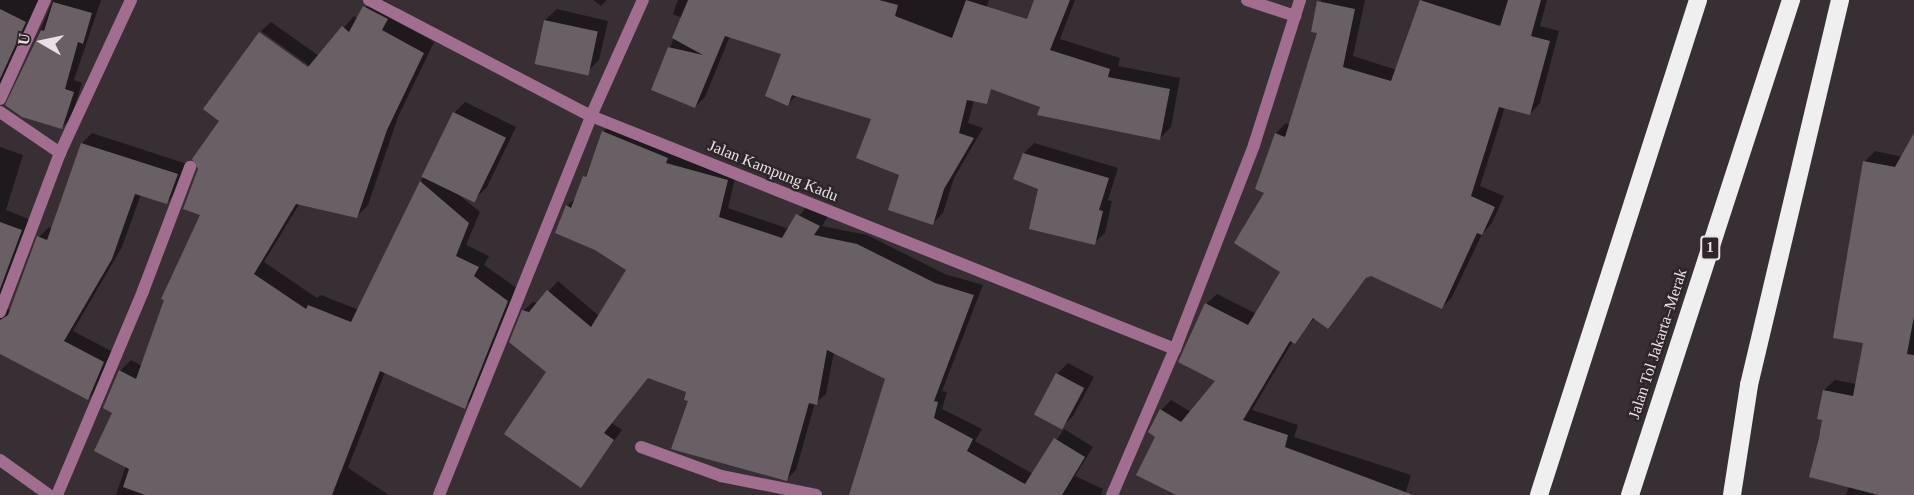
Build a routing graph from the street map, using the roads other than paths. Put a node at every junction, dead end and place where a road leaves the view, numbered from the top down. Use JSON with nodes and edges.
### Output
{"nodes":[{"id":1,"x":45,"y":0,"type":"edge"},
{"id":2,"x":131,"y":0,"type":"edge"},
{"id":3,"x":369,"y":0,"type":"edge"},
{"id":4,"x":643,"y":0,"type":"edge"},
{"id":5,"x":1247,"y":0,"type":"edge"},
{"id":6,"x":1300,"y":0,"type":"edge"},
{"id":7,"x":1698,"y":0,"type":"edge"},
{"id":8,"x":1791,"y":0,"type":"edge"},
{"id":9,"x":1840,"y":0,"type":"edge"},
{"id":10,"x":1295,"y":16,"type":"junction"},
{"id":11,"x":0,"y":99,"type":"edge"},
{"id":12,"x":0,"y":111,"type":"edge"},
{"id":13,"x":591,"y":116,"type":"junction"},
{"id":14,"x":60,"y":153,"type":"junction"},
{"id":15,"x":190,"y":167,"type":"dead end"},
{"id":16,"x":0,"y":312,"type":"edge"},
{"id":17,"x":1175,"y":349,"type":"junction"},
{"id":18,"x":641,"y":447,"type":"dead end"},
{"id":19,"x":0,"y":460,"type":"edge"},
{"id":20,"x":49,"y":495,"type":"edge"},
{"id":21,"x":57,"y":495,"type":"edge"},
{"id":22,"x":440,"y":495,"type":"edge"},
{"id":23,"x":816,"y":495,"type":"edge"},
{"id":24,"x":1112,"y":495,"type":"edge"},
{"id":25,"x":1539,"y":495,"type":"edge"},
{"id":26,"x":1630,"y":495,"type":"edge"},
{"id":27,"x":1732,"y":495,"type":"edge"}],
"edges":[{"from":1,"to":11,"type":"street"},
{"from":2,"to":14,"type":"street"},
{"from":3,"to":13,"type":"street","name":"Jalan Kampung Kadu"},
{"from":4,"to":13,"type":"street"},
{"from":5,"to":10,"type":"street"},
{"from":6,"to":10,"type":"street"},
{"from":7,"to":25,"type":"highway"},
{"from":8,"to":26,"type":"highway","name":"Jalan Tol Jakarta–Merak","number":"1"},
{"from":9,"to":27,"type":"highway"},
{"from":10,"to":17,"type":"street"},
{"from":12,"to":14,"type":"street"},
{"from":13,"to":17,"type":"street","name":"Jalan Kampung Kadu"},
{"from":13,"to":22,"type":"street"},
{"from":14,"to":16,"type":"street"},
{"from":15,"to":21,"type":"street"},
{"from":17,"to":24,"type":"street"},
{"from":18,"to":23,"type":"street"},
{"from":19,"to":20,"type":"street"}]}
